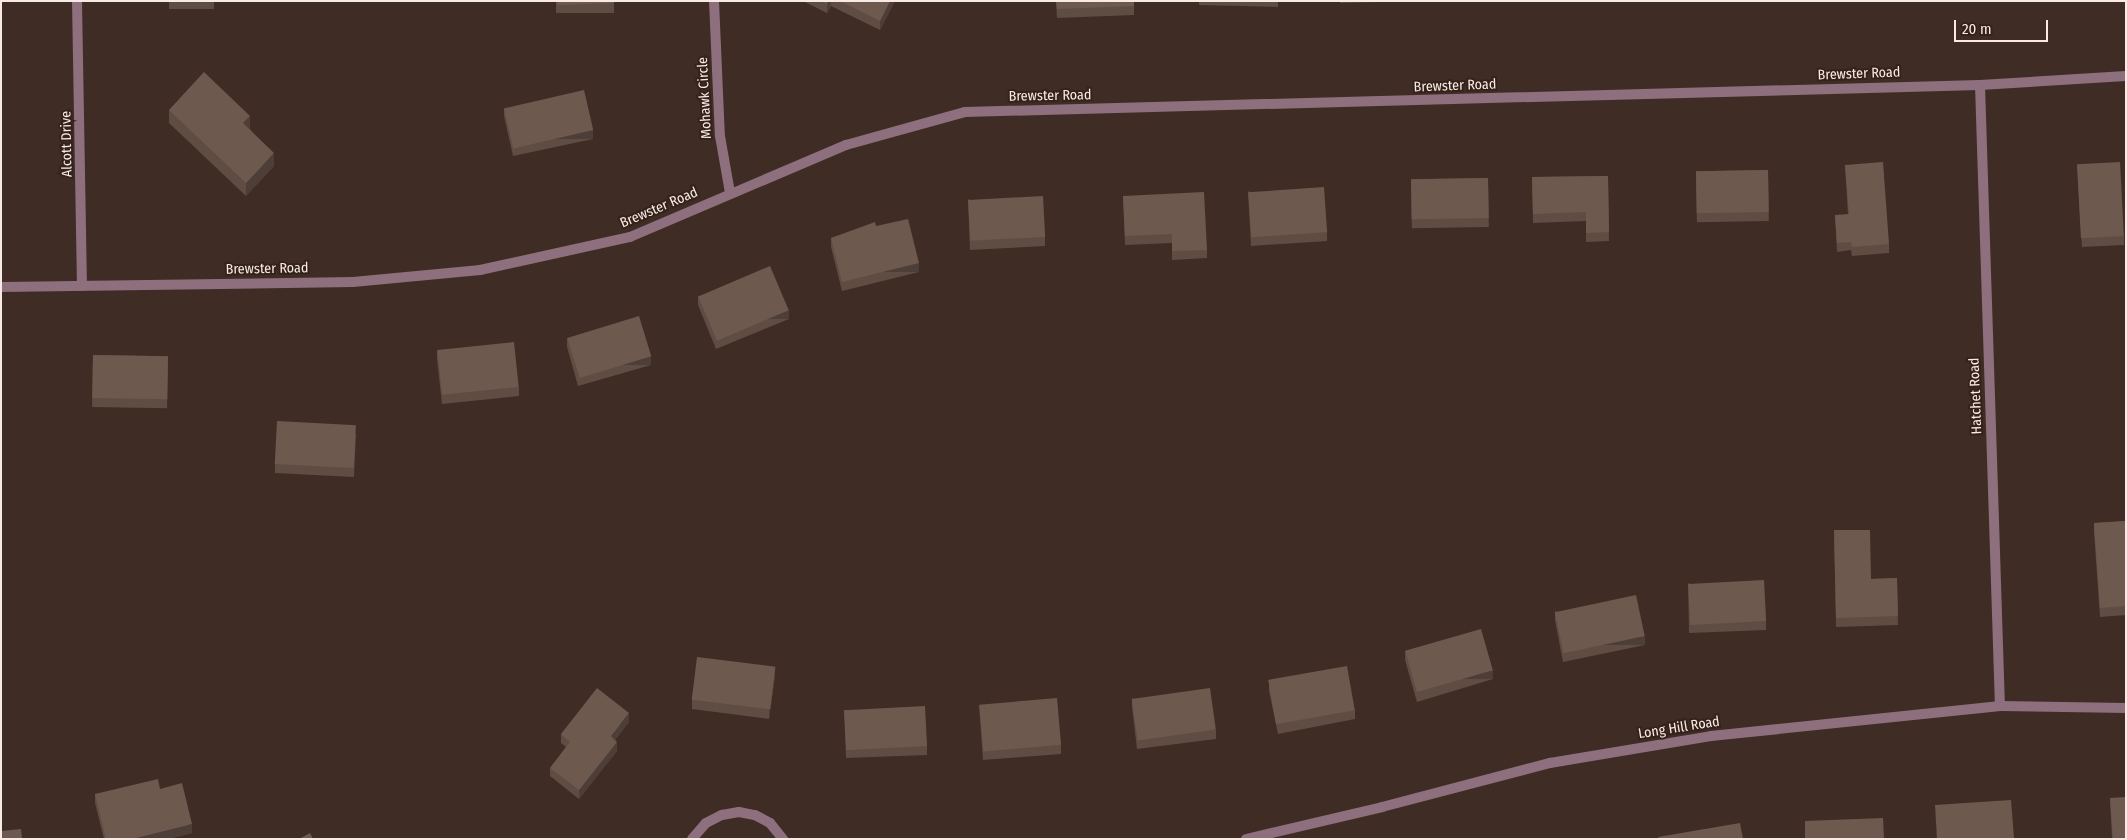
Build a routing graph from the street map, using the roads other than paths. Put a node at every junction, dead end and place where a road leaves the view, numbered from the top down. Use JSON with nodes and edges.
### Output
{"nodes":[{"id":1,"x":77,"y":1,"type":"edge"},
{"id":2,"x":714,"y":1,"type":"edge"},
{"id":3,"x":2126,"y":76,"type":"edge"},
{"id":4,"x":1980,"y":85,"type":"junction"},
{"id":5,"x":730,"y":193,"type":"junction"},
{"id":6,"x":82,"y":286,"type":"junction"},
{"id":7,"x":1,"y":287,"type":"edge"},
{"id":8,"x":2000,"y":706,"type":"junction"},
{"id":9,"x":2126,"y":708,"type":"edge"},
{"id":10,"x":692,"y":839,"type":"edge"},
{"id":11,"x":783,"y":839,"type":"edge"},
{"id":12,"x":1246,"y":839,"type":"edge"}],
"edges":[{"from":1,"to":6,"type":"street","name":"Alcott Drive"},
{"from":2,"to":5,"type":"street","name":"Mohawk Circle"},
{"from":3,"to":4,"type":"street","name":"Brewster Road"},
{"from":4,"to":5,"type":"street","name":"Brewster Road"},
{"from":4,"to":8,"type":"street","name":"Hatchet Road"},
{"from":5,"to":6,"type":"street","name":"Brewster Road"},
{"from":6,"to":7,"type":"street","name":"Brewster Road"},
{"from":8,"to":9,"type":"street","name":"Long Hill Road"},
{"from":8,"to":12,"type":"street","name":"Long Hill Road"},
{"from":10,"to":11,"type":"street"}]}
